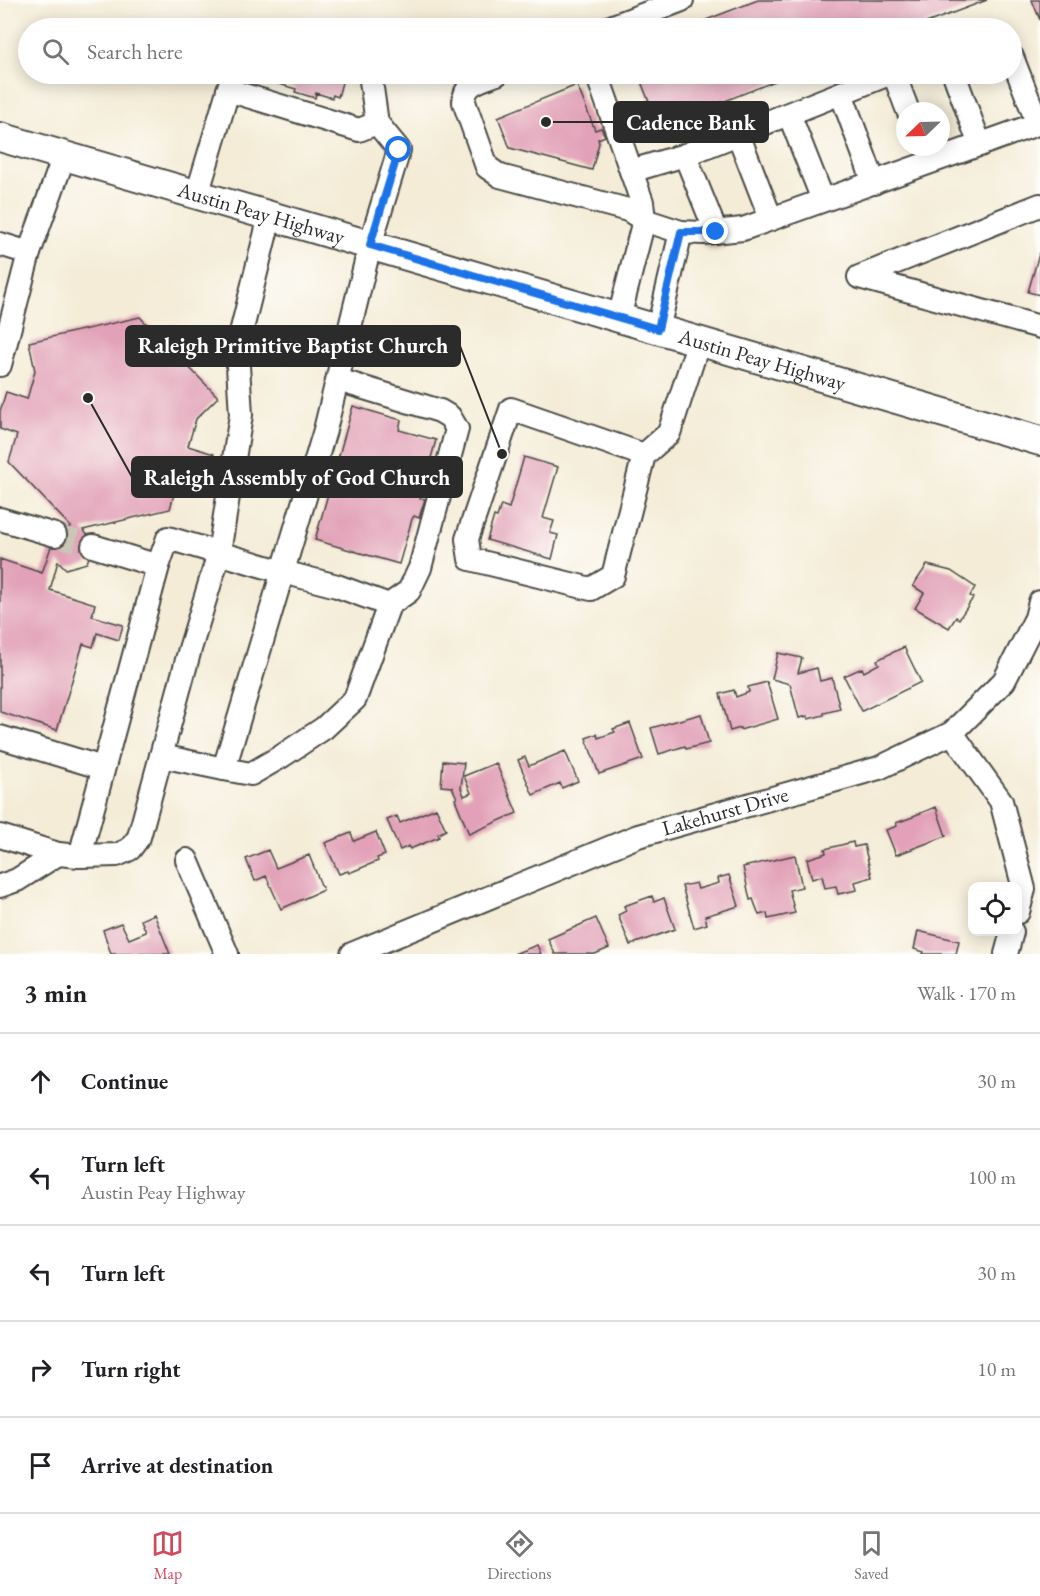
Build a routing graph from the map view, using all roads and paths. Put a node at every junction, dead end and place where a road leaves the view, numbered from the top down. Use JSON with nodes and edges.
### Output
{"nodes":[{"id":1,"x":682,"y":0,"type":"edge"},
{"id":2,"x":634,"y":18,"type":"edge"},
{"id":3,"x":1022,"y":83,"type":"edge"},
{"id":4,"x":230,"y":84,"type":"edge"},
{"id":5,"x":236,"y":84,"type":"edge"},
{"id":6,"x":371,"y":84,"type":"edge"},
{"id":7,"x":473,"y":84,"type":"edge"},
{"id":8,"x":601,"y":84,"type":"edge"},
{"id":9,"x":864,"y":84,"type":"edge"},
{"id":10,"x":898,"y":84,"type":"edge"},
{"id":11,"x":958,"y":84,"type":"edge"},
{"id":12,"x":842,"y":93,"type":"junction"},
{"id":13,"x":905,"y":102,"type":"edge"},
{"id":14,"x":789,"y":114,"type":"junction"},
{"id":15,"x":377,"y":123,"type":"junction"},
{"id":16,"x":1039,"y":124,"type":"edge"},
{"id":17,"x":738,"y":134,"type":"junction"},
{"id":18,"x":0,"y":137,"type":"edge"},
{"id":19,"x":980,"y":145,"type":"junction"},
{"id":20,"x":950,"y":150,"type":"edge"},
{"id":21,"x":686,"y":155,"type":"junction"},
{"id":22,"x":64,"y":156,"type":"junction"},
{"id":23,"x":923,"y":156,"type":"edge"},
{"id":24,"x":631,"y":171,"type":"junction"},
{"id":25,"x":874,"y":183,"type":"junction"},
{"id":26,"x":197,"y":195,"type":"junction"},
{"id":27,"x":824,"y":200,"type":"junction"},
{"id":28,"x":1040,"y":205,"type":"edge"},
{"id":29,"x":270,"y":216,"type":"junction"},
{"id":30,"x":771,"y":219,"type":"junction"},
{"id":31,"x":644,"y":220,"type":"junction"},
{"id":32,"x":681,"y":232,"type":"junction"},
{"id":33,"x":716,"y":232,"type":"junction"},
{"id":34,"x":0,"y":244,"type":"edge"},
{"id":35,"x":370,"y":245,"type":"junction"},
{"id":36,"x":29,"y":253,"type":"junction"},
{"id":37,"x":619,"y":318,"type":"junction"},
{"id":38,"x":1040,"y":327,"type":"edge"},
{"id":39,"x":658,"y":329,"type":"junction"},
{"id":40,"x":699,"y":341,"type":"junction"},
{"id":41,"x":0,"y":365,"type":"edge"},
{"id":42,"x":338,"y":380,"type":"junction"},
{"id":43,"x":1040,"y":441,"type":"edge"},
{"id":44,"x":644,"y":455,"type":"junction"},
{"id":45,"x":0,"y":519,"type":"edge"},
{"id":46,"x":55,"y":536,"type":"tunnel mouth"},
{"id":47,"x":93,"y":546,"type":"tunnel mouth"},
{"id":48,"x":219,"y":553,"type":"junction"},
{"id":49,"x":158,"y":566,"type":"junction"},
{"id":50,"x":283,"y":572,"type":"junction"},
{"id":51,"x":1040,"y":602,"type":"edge"},
{"id":52,"x":389,"y":604,"type":"junction"},
{"id":53,"x":952,"y":733,"type":"junction"},
{"id":54,"x":0,"y":737,"type":"edge"},
{"id":55,"x":161,"y":756,"type":"junction"},
{"id":56,"x":103,"y":768,"type":"junction"},
{"id":57,"x":224,"y":768,"type":"junction"},
{"id":58,"x":0,"y":836,"type":"edge"},
{"id":59,"x":69,"y":855,"type":"junction"},
{"id":60,"x":187,"y":860,"type":"dead end"},
{"id":61,"x":1022,"y":882,"type":"edge"},
{"id":62,"x":0,"y":886,"type":"edge"},
{"id":63,"x":1011,"y":936,"type":"edge"},
{"id":64,"x":227,"y":954,"type":"edge"},
{"id":65,"x":352,"y":954,"type":"edge"},
{"id":66,"x":1006,"y":954,"type":"edge"}],
"edges":[{"from":1,"to":2,"type":"street"},
{"from":3,"to":16,"type":"street"},
{"from":4,"to":26,"type":"street"},
{"from":5,"to":15,"type":"street"},
{"from":6,"to":15,"type":"street"},
{"from":7,"to":31,"type":"street"},
{"from":8,"to":24,"type":"street"},
{"from":9,"to":12,"type":"street"},
{"from":10,"to":13,"type":"street"},
{"from":11,"to":19,"type":"street"},
{"from":12,"to":14,"type":"street"},
{"from":12,"to":25,"type":"street"},
{"from":14,"to":17,"type":"street"},
{"from":14,"to":27,"type":"street"},
{"from":15,"to":35,"type":"street"},
{"from":16,"to":19,"type":"street"},
{"from":17,"to":21,"type":"street"},
{"from":17,"to":30,"type":"street"},
{"from":18,"to":22,"type":"main road","name":"Austin Peay Highway"},
{"from":19,"to":20,"type":"street"},
{"from":21,"to":24,"type":"street"},
{"from":21,"to":33,"type":"street"},
{"from":22,"to":26,"type":"main road","name":"Austin Peay Highway"},
{"from":22,"to":36,"type":"street"},
{"from":23,"to":25,"type":"street"},
{"from":24,"to":31,"type":"street"},
{"from":25,"to":27,"type":"street"},
{"from":26,"to":29,"type":"main road","name":"Austin Peay Highway"},
{"from":27,"to":30,"type":"street"},
{"from":28,"to":38,"type":"street"},
{"from":29,"to":35,"type":"main road","name":"Austin Peay Highway"},
{"from":29,"to":48,"type":"street"},
{"from":30,"to":33,"type":"street"},
{"from":31,"to":32,"type":"street"},
{"from":31,"to":37,"type":"street"},
{"from":32,"to":33,"type":"street"},
{"from":32,"to":39,"type":"street"},
{"from":34,"to":36,"type":"street"},
{"from":35,"to":37,"type":"main road","name":"Austin Peay Highway"},
{"from":35,"to":42,"type":"street"},
{"from":36,"to":41,"type":"street"},
{"from":37,"to":39,"type":"main road","name":"Austin Peay Highway"},
{"from":39,"to":40,"type":"main road","name":"Austin Peay Highway"},
{"from":40,"to":43,"type":"main road","name":"Austin Peay Highway"},
{"from":40,"to":44,"type":"street"},
{"from":42,"to":50,"type":"street"},
{"from":42,"to":52,"type":"street"},
{"from":44,"to":44,"type":"street"},
{"from":45,"to":46,"type":"street"},
{"from":47,"to":49,"type":"street"},
{"from":48,"to":49,"type":"street"},
{"from":48,"to":50,"type":"street"},
{"from":48,"to":55,"type":"street"},
{"from":49,"to":56,"type":"street"},
{"from":50,"to":52,"type":"street"},
{"from":50,"to":57,"type":"street"},
{"from":51,"to":53,"type":"street","name":"Lakehurst Drive"},
{"from":52,"to":57,"type":"street"},
{"from":53,"to":61,"type":"street"},
{"from":53,"to":65,"type":"street","name":"Lakehurst Drive"},
{"from":54,"to":56,"type":"street"},
{"from":55,"to":57,"type":"street"},
{"from":55,"to":59,"type":"street"},
{"from":56,"to":59,"type":"street"},
{"from":58,"to":59,"type":"street"},
{"from":59,"to":62,"type":"street"},
{"from":60,"to":64,"type":"street"},
{"from":63,"to":66,"type":"street"}]}
